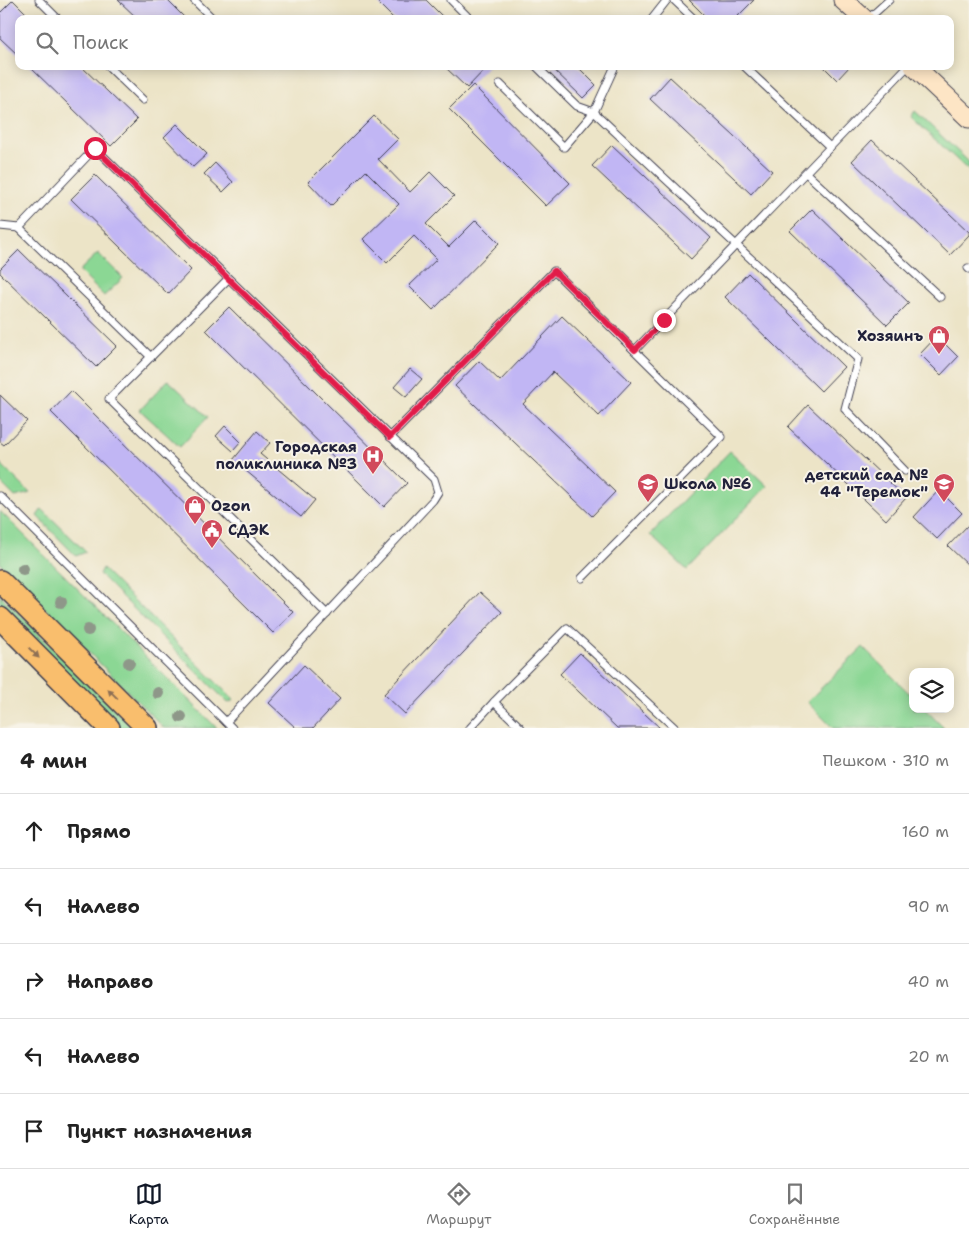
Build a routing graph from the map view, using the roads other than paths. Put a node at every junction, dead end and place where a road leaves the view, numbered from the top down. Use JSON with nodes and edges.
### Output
{"nodes":[{"id":1,"x":39,"y":0,"type":"edge"},
{"id":2,"x":194,"y":0,"type":"edge"},
{"id":3,"x":451,"y":0,"type":"edge"},
{"id":4,"x":667,"y":0,"type":"edge"},
{"id":5,"x":674,"y":0,"type":"edge"},
{"id":6,"x":844,"y":0,"type":"edge"},
{"id":7,"x":888,"y":0,"type":"edge"},
{"id":8,"x":54,"y":15,"type":"edge"},
{"id":9,"x":209,"y":15,"type":"edge"},
{"id":10,"x":466,"y":15,"type":"edge"},
{"id":11,"x":655,"y":15,"type":"edge"},
{"id":12,"x":690,"y":15,"type":"edge"},
{"id":13,"x":860,"y":15,"type":"edge"},
{"id":14,"x":872,"y":15,"type":"edge"},
{"id":15,"x":112,"y":70,"type":"edge"},
{"id":16,"x":540,"y":70,"type":"edge"},
{"id":17,"x":613,"y":70,"type":"edge"},
{"id":18,"x":748,"y":70,"type":"edge"},
{"id":19,"x":904,"y":70,"type":"edge"},
{"id":20,"x":918,"y":70,"type":"edge"},
{"id":21,"x":500,"y":84,"type":"dead end"},
{"id":22,"x":143,"y":100,"type":"dead end"},
{"id":23,"x":594,"y":112,"type":"junction"},
{"id":24,"x":969,"y":118,"type":"edge"},
{"id":25,"x":830,"y":148,"type":"junction"},
{"id":26,"x":806,"y":173,"type":"junction"},
{"id":27,"x":0,"y":226,"type":"edge"},
{"id":28,"x":19,"y":228,"type":"junction"},
{"id":29,"x":736,"y":245,"type":"junction"},
{"id":30,"x":228,"y":279,"type":"junction"},
{"id":31,"x":940,"y":297,"type":"dead end"},
{"id":32,"x":635,"y":350,"type":"junction"},
{"id":33,"x":150,"y":357,"type":"junction"},
{"id":34,"x":390,"y":437,"type":"junction"},
{"id":35,"x":905,"y":471,"type":"dead end"},
{"id":36,"x":0,"y":496,"type":"edge"},
{"id":37,"x":582,"y":578,"type":"dead end"},
{"id":38,"x":0,"y":581,"type":"edge"},
{"id":39,"x":327,"y":614,"type":"junction"},
{"id":40,"x":0,"y":618,"type":"edge"},
{"id":41,"x":494,"y":702,"type":"junction"},
{"id":42,"x":226,"y":722,"type":"junction"},
{"id":43,"x":109,"y":728,"type":"edge"},
{"id":44,"x":147,"y":728,"type":"edge"},
{"id":45,"x":232,"y":728,"type":"edge"},
{"id":46,"x":470,"y":728,"type":"edge"},
{"id":47,"x":521,"y":728,"type":"edge"},
{"id":48,"x":675,"y":728,"type":"edge"}],
"edges":[{"from":1,"to":8,"type":"lane"},
{"from":2,"to":9,"type":"lane"},
{"from":3,"to":10,"type":"lane"},
{"from":4,"to":11,"type":"lane"},
{"from":5,"to":12,"type":"lane"},
{"from":6,"to":13,"type":"main road"},
{"from":7,"to":14,"type":"lane"},
{"from":15,"to":22,"type":"lane"},
{"from":16,"to":23,"type":"lane"},
{"from":17,"to":23,"type":"lane"},
{"from":18,"to":25,"type":"lane"},
{"from":19,"to":25,"type":"lane"},
{"from":20,"to":24,"type":"main road"},
{"from":21,"to":23,"type":"lane"},
{"from":23,"to":29,"type":"lane"},
{"from":25,"to":26,"type":"lane"},
{"from":26,"to":29,"type":"lane"},
{"from":26,"to":31,"type":"lane"},
{"from":27,"to":28,"type":"lane"},
{"from":28,"to":30,"type":"lane"},
{"from":28,"to":33,"type":"lane"},
{"from":29,"to":32,"type":"lane"},
{"from":29,"to":35,"type":"lane"},
{"from":30,"to":33,"type":"lane"},
{"from":30,"to":34,"type":"lane"},
{"from":32,"to":34,"type":"lane"},
{"from":32,"to":37,"type":"lane"},
{"from":33,"to":39,"type":"lane"},
{"from":34,"to":39,"type":"lane"},
{"from":36,"to":42,"type":"lane"},
{"from":44,"to":38,"type":"main road","one_way":true},
{"from":39,"to":42,"type":"lane"},
{"from":40,"to":43,"type":"main road","one_way":true},
{"from":41,"to":46,"type":"lane"},
{"from":41,"to":47,"type":"lane"},
{"from":41,"to":48,"type":"lane"},
{"from":42,"to":45,"type":"lane"}]}
